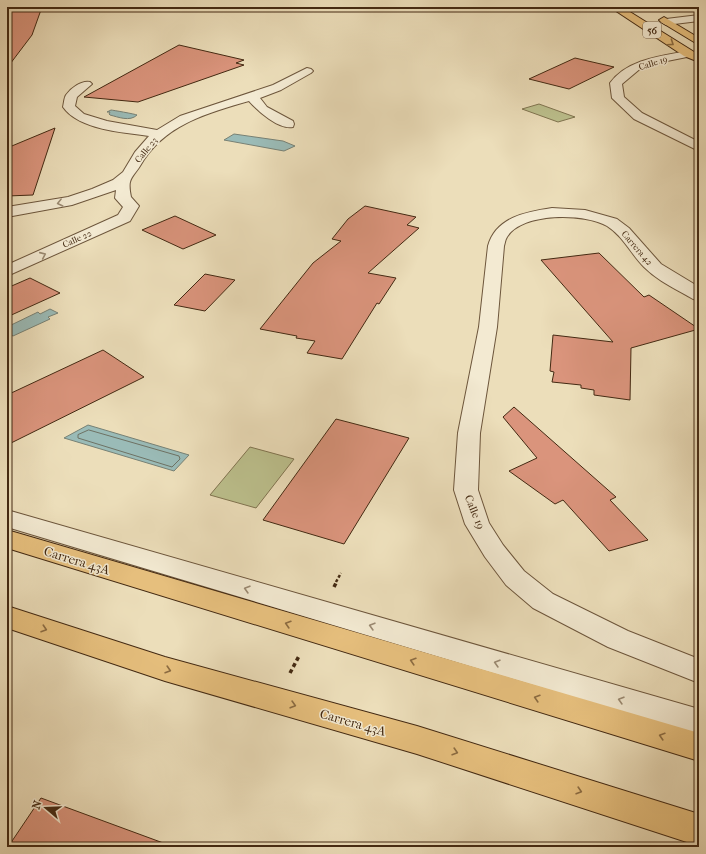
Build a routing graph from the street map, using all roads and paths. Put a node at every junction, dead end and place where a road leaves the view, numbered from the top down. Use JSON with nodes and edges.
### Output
{"nodes":[{"id":1,"x":615,"y":7,"type":"edge"},
{"id":2,"x":654,"y":14,"type":"dead end"},
{"id":3,"x":699,"y":18,"type":"edge"},
{"id":4,"x":666,"y":22,"type":"junction"},
{"id":5,"x":699,"y":42,"type":"edge"},
{"id":6,"x":688,"y":54,"type":"junction"},
{"id":7,"x":699,"y":59,"type":"edge"},
{"id":8,"x":308,"y":72,"type":"dead end"},
{"id":9,"x":86,"y":84,"type":"dead end"},
{"id":10,"x":253,"y":98,"type":"junction"},
{"id":11,"x":288,"y":124,"type":"dead end"},
{"id":12,"x":158,"y":134,"type":"junction"},
{"id":13,"x":699,"y":147,"type":"edge"},
{"id":14,"x":123,"y":181,"type":"junction"},
{"id":15,"x":90,"y":196,"type":"junction"},
{"id":16,"x":123,"y":198,"type":"junction"},
{"id":17,"x":7,"y":212,"type":"edge"},
{"id":18,"x":522,"y":217,"type":"joint"},
{"id":19,"x":7,"y":271,"type":"edge"},
{"id":20,"x":699,"y":294,"type":"edge"},
{"id":21,"x":7,"y":518,"type":"edge"},
{"id":22,"x":7,"y":539,"type":"edge"},
{"id":23,"x":7,"y":617,"type":"edge"},
{"id":24,"x":699,"y":671,"type":"edge"},
{"id":25,"x":699,"y":722,"type":"edge"},
{"id":26,"x":699,"y":747,"type":"edge"},
{"id":27,"x":699,"y":830,"type":"edge"}],
"edges":[{"from":1,"to":6,"type":"main road","number":"56","one_way":true},
{"from":2,"to":4,"type":"main road","number":"56"},
{"from":3,"to":4,"type":"street"},
{"from":4,"to":5,"type":"main road","number":"56"},
{"from":6,"to":7,"type":"main road","number":"56"},
{"from":6,"to":13,"type":"street","name":"Calle 19"},
{"from":8,"to":10,"type":"street","name":"Calle 23"},
{"from":9,"to":12,"type":"street"},
{"from":10,"to":11,"type":"street"},
{"from":10,"to":12,"type":"street","name":"Calle 23"},
{"from":12,"to":14,"type":"street","name":"Calle 23"},
{"from":14,"to":15,"type":"street"},
{"from":14,"to":16,"type":"street","name":"Calle 22"},
{"from":15,"to":16,"type":"street"},
{"from":15,"to":17,"type":"street","one_way":true},
{"from":19,"to":16,"type":"street","name":"Calle 22","one_way":true},
{"from":18,"to":20,"type":"street","name":"Carrera 42"},
{"from":18,"to":24,"type":"street","name":"Calle 19"},
{"from":25,"to":21,"type":"street","one_way":true},
{"from":26,"to":22,"type":"main road","name":"Carrera 43A","one_way":true},
{"from":23,"to":27,"type":"main road","name":"Carrera 43A","one_way":true}]}
